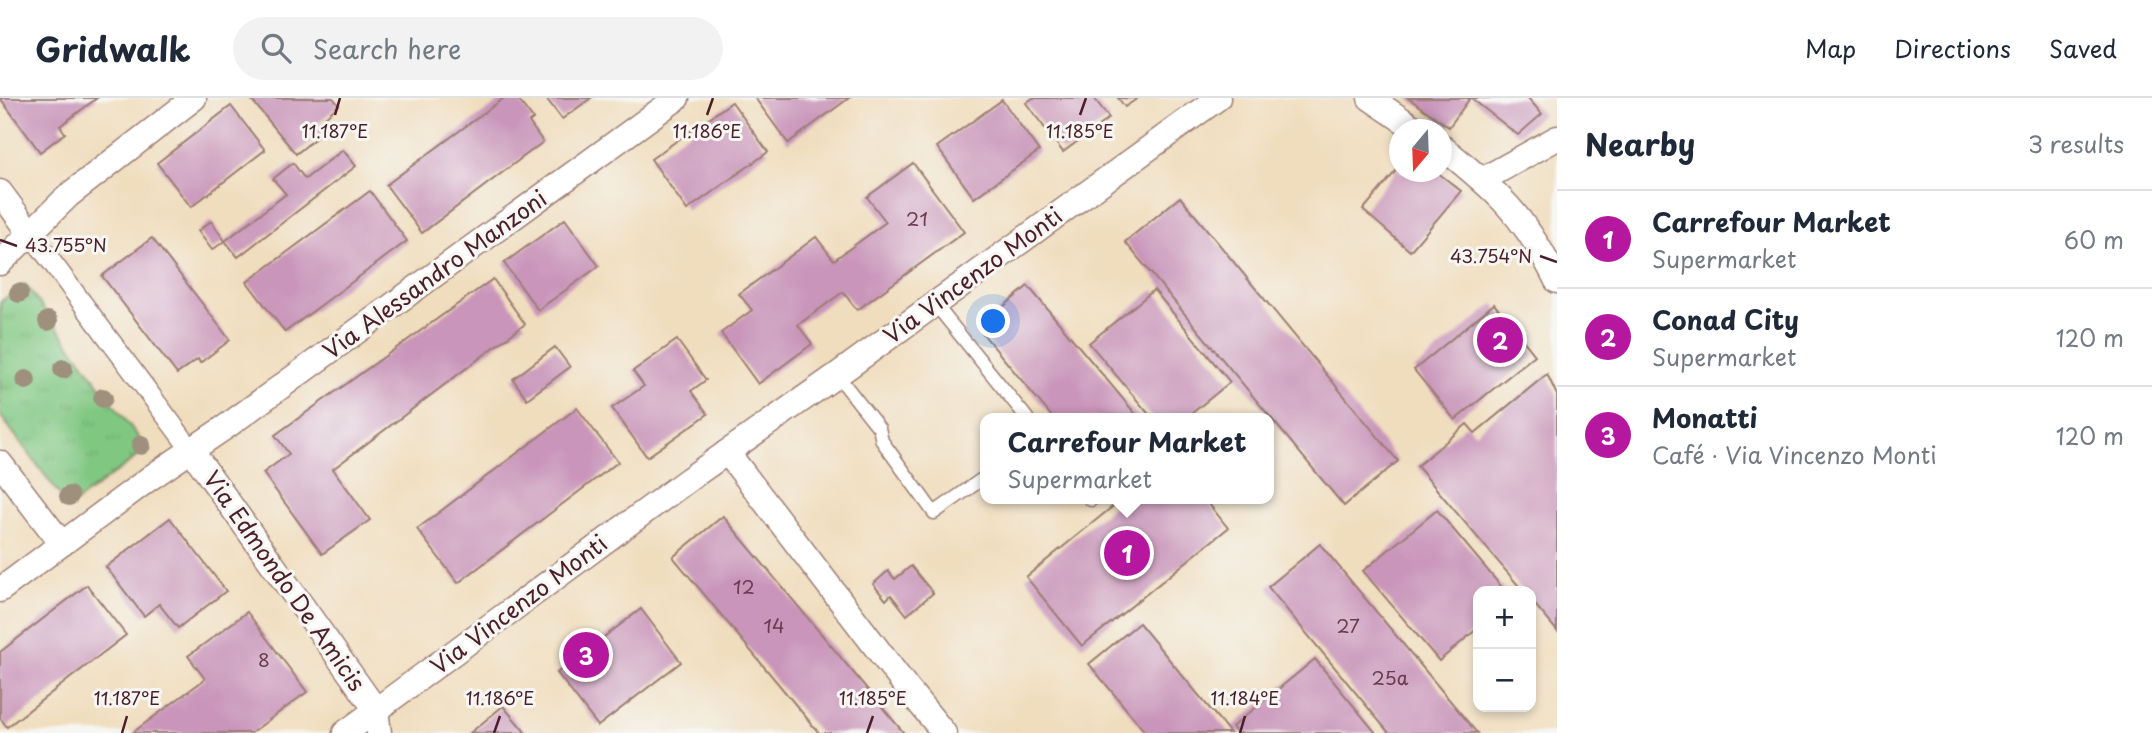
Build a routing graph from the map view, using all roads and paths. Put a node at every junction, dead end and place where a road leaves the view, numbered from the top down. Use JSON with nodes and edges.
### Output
{"nodes":[{"id":1,"x":194,"y":98,"type":"edge"},
{"id":2,"x":677,"y":98,"type":"edge"},
{"id":3,"x":1218,"y":98,"type":"edge"},
{"id":4,"x":1370,"y":98,"type":"edge"},
{"id":5,"x":1401,"y":119,"type":"edge"},
{"id":6,"x":1557,"y":138,"type":"edge"},
{"id":7,"x":1452,"y":156,"type":"edge"},
{"id":8,"x":1482,"y":180,"type":"junction"},
{"id":9,"x":0,"y":192,"type":"edge"},
{"id":10,"x":31,"y":234,"type":"junction"},
{"id":11,"x":0,"y":262,"type":"edge"},
{"id":12,"x":1557,"y":281,"type":"edge"},
{"id":13,"x":935,"y":304,"type":"junction"},
{"id":14,"x":838,"y":375,"type":"junction"},
{"id":15,"x":1023,"y":413,"type":"edge"},
{"id":16,"x":192,"y":451,"type":"junction"},
{"id":17,"x":727,"y":452,"type":"junction"},
{"id":18,"x":0,"y":463,"type":"edge"},
{"id":19,"x":980,"y":481,"type":"edge"},
{"id":20,"x":62,"y":544,"type":"junction"},
{"id":21,"x":0,"y":590,"type":"edge"},
{"id":22,"x":377,"y":722,"type":"edge"},
{"id":23,"x":345,"y":733,"type":"edge"},
{"id":24,"x":944,"y":733,"type":"edge"}],
"edges":[{"from":1,"to":10,"type":"street"},
{"from":2,"to":16,"type":"street","name":"Via Alessandro Manzoni"},
{"from":3,"to":13,"type":"street","name":"Via Vincenzo Monti"},
{"from":4,"to":5,"type":"street"},
{"from":6,"to":8,"type":"street"},
{"from":7,"to":8,"type":"street"},
{"from":8,"to":12,"type":"street"},
{"from":9,"to":10,"type":"street"},
{"from":10,"to":11,"type":"street"},
{"from":10,"to":16,"type":"street"},
{"from":13,"to":14,"type":"street","name":"Via Vincenzo Monti"},
{"from":13,"to":15,"type":"lane"},
{"from":14,"to":17,"type":"street","name":"Via Vincenzo Monti"},
{"from":14,"to":19,"type":"lane"},
{"from":16,"to":20,"type":"street","name":"Via Alessandro Manzoni"},
{"from":16,"to":22,"type":"street","name":"Via Edmondo De Amicis"},
{"from":17,"to":22,"type":"street","name":"Via Vincenzo Monti"},
{"from":17,"to":24,"type":"street"},
{"from":18,"to":20,"type":"street"},
{"from":20,"to":21,"type":"street","name":"Via Alessandro Manzoni"},
{"from":22,"to":23,"type":"street","name":"Via Vincenzo Monti"}]}
